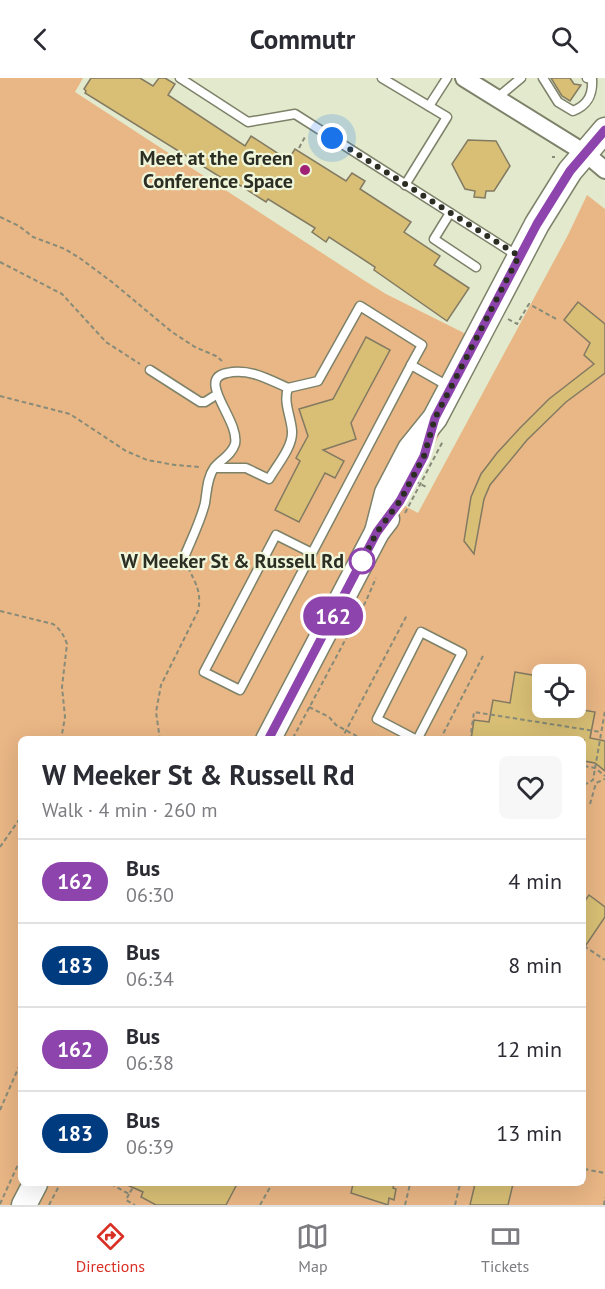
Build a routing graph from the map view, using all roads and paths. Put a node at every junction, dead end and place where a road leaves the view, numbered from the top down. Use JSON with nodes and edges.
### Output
{"nodes":[{"id":1,"x":180,"y":78,"type":"edge"},
{"id":2,"x":382,"y":78,"type":"edge"},
{"id":3,"x":447,"y":78,"type":"edge"},
{"id":4,"x":464,"y":78,"type":"edge"},
{"id":5,"x":521,"y":78,"type":"edge"},
{"id":6,"x":543,"y":78,"type":"edge"},
{"id":7,"x":591,"y":78,"type":"edge"},
{"id":8,"x":497,"y":98,"type":"junction"},
{"id":9,"x":429,"y":106,"type":"junction"},
{"id":10,"x":605,"y":130,"type":"edge"},
{"id":11,"x":301,"y":144,"type":"dead end"},
{"id":12,"x":299,"y":148,"type":"dead end"},
{"id":13,"x":585,"y":153,"type":"junction"},
{"id":14,"x":605,"y":170,"type":"edge"},
{"id":15,"x":405,"y":185,"type":"junction"},
{"id":16,"x":450,"y":213,"type":"junction"},
{"id":17,"x":0,"y":217,"type":"edge"},
{"id":18,"x":519,"y":256,"type":"junction"},
{"id":19,"x":0,"y":262,"type":"edge"},
{"id":20,"x":476,"y":267,"type":"dead end"},
{"id":21,"x":508,"y":319,"type":"dead end"},
{"id":22,"x":558,"y":320,"type":"dead end"},
{"id":23,"x":411,"y":365,"type":"junction"},
{"id":24,"x":150,"y":370,"type":"joint"},
{"id":25,"x":233,"y":372,"type":"junction"},
{"id":26,"x":451,"y":387,"type":"junction"},
{"id":27,"x":288,"y":388,"type":"junction"},
{"id":28,"x":216,"y":395,"type":"junction"},
{"id":29,"x":0,"y":396,"type":"edge"},
{"id":30,"x":440,"y":426,"type":"junction"},
{"id":31,"x":214,"y":468,"type":"junction"},
{"id":32,"x":415,"y":481,"type":"dead end"},
{"id":33,"x":420,"y":484,"type":"junction"},
{"id":34,"x":428,"y":488,"type":"dead end"},
{"id":35,"x":404,"y":515,"type":"dead end"},
{"id":36,"x":312,"y":553,"type":"junction"},
{"id":37,"x":185,"y":555,"type":"joint"},
{"id":38,"x":377,"y":574,"type":"dead end"},
{"id":39,"x":0,"y":610,"type":"edge"},
{"id":40,"x":407,"y":615,"type":"dead end"},
{"id":41,"x":483,"y":656,"type":"dead end"},
{"id":42,"x":309,"y":707,"type":"junction"},
{"id":43,"x":605,"y":711,"type":"edge"},
{"id":44,"x":346,"y":730,"type":"junction"},
{"id":45,"x":601,"y":732,"type":"junction"},
{"id":46,"x":62,"y":736,"type":"edge"},
{"id":47,"x":159,"y":736,"type":"edge"},
{"id":48,"x":270,"y":736,"type":"edge"},
{"id":49,"x":293,"y":736,"type":"dead end"},
{"id":50,"x":343,"y":736,"type":"edge"},
{"id":51,"x":357,"y":736,"type":"edge"},
{"id":52,"x":411,"y":736,"type":"edge"},
{"id":53,"x":419,"y":736,"type":"edge"},
{"id":54,"x":442,"y":736,"type":"edge"},
{"id":55,"x":471,"y":736,"type":"edge"},
{"id":56,"x":586,"y":766,"type":"edge"},
{"id":57,"x":595,"y":768,"type":"junction"},
{"id":58,"x":605,"y":778,"type":"edge"},
{"id":59,"x":593,"y":780,"type":"junction"},
{"id":60,"x":596,"y":783,"type":"junction"},
{"id":61,"x":586,"y":784,"type":"edge"},
{"id":62,"x":590,"y":804,"type":"dead end"},
{"id":63,"x":18,"y":821,"type":"edge"},
{"id":64,"x":0,"y":847,"type":"edge"},
{"id":65,"x":586,"y":947,"type":"edge"},
{"id":66,"x":605,"y":960,"type":"edge"},
{"id":67,"x":18,"y":1069,"type":"edge"},
{"id":68,"x":0,"y":1110,"type":"edge"},
{"id":69,"x":18,"y":1165,"type":"edge"},
{"id":70,"x":586,"y":1169,"type":"edge"},
{"id":71,"x":605,"y":1173,"type":"edge"},
{"id":72,"x":34,"y":1186,"type":"edge"},
{"id":73,"x":59,"y":1186,"type":"edge"},
{"id":74,"x":115,"y":1186,"type":"edge"},
{"id":75,"x":134,"y":1186,"type":"edge"},
{"id":76,"x":271,"y":1186,"type":"edge"},
{"id":77,"x":410,"y":1186,"type":"edge"},
{"id":78,"x":460,"y":1186,"type":"edge"},
{"id":79,"x":129,"y":1194,"type":"junction"},
{"id":80,"x":605,"y":1197,"type":"edge"},
{"id":81,"x":0,"y":1204,"type":"edge"},
{"id":82,"x":24,"y":1205,"type":"edge"},
{"id":83,"x":49,"y":1205,"type":"edge"},
{"id":84,"x":135,"y":1205,"type":"edge"},
{"id":85,"x":260,"y":1205,"type":"edge"},
{"id":86,"x":405,"y":1205,"type":"edge"},
{"id":87,"x":455,"y":1205,"type":"edge"},
{"id":88,"x":603,"y":1205,"type":"edge"}],
"edges":[{"from":1,"to":15,"type":"lane"},
{"from":2,"to":9,"type":"lane"},
{"from":3,"to":9,"type":"lane"},
{"from":4,"to":8,"type":"street"},
{"from":5,"to":8,"type":"lane"},
{"from":6,"to":7,"type":"lane"},
{"from":8,"to":13,"type":"street"},
{"from":9,"to":15,"type":"lane"},
{"from":10,"to":13,"type":"main road"},
{"from":11,"to":12,"type":"path"},
{"from":13,"to":14,"type":"street"},
{"from":13,"to":18,"type":"main road"},
{"from":15,"to":16,"type":"lane"},
{"from":16,"to":18,"type":"lane"},
{"from":16,"to":20,"type":"lane"},
{"from":17,"to":25,"type":"path"},
{"from":18,"to":26,"type":"main road"},
{"from":19,"to":24,"type":"path"},
{"from":21,"to":22,"type":"path"},
{"from":23,"to":26,"type":"lane"},
{"from":23,"to":27,"type":"lane"},
{"from":23,"to":36,"type":"lane"},
{"from":24,"to":28,"type":"lane"},
{"from":25,"to":27,"type":"lane"},
{"from":25,"to":28,"type":"lane"},
{"from":26,"to":30,"type":"main road"},
{"from":27,"to":31,"type":"lane"},
{"from":28,"to":31,"type":"lane"},
{"from":29,"to":31,"type":"path"},
{"from":30,"to":33,"type":"path"},
{"from":30,"to":48,"type":"main road"},
{"from":31,"to":37,"type":"lane"},
{"from":32,"to":33,"type":"path"},
{"from":33,"to":34,"type":"path"},
{"from":33,"to":35,"type":"path"},
{"from":36,"to":36,"type":"lane"},
{"from":37,"to":47,"type":"path"},
{"from":38,"to":42,"type":"path"},
{"from":39,"to":46,"type":"path"},
{"from":40,"to":44,"type":"path"},
{"from":41,"to":54,"type":"path"},
{"from":42,"to":44,"type":"path"},
{"from":42,"to":49,"type":"path"},
{"from":43,"to":45,"type":"path"},
{"from":44,"to":50,"type":"path"},
{"from":44,"to":51,"type":"path"},
{"from":45,"to":55,"type":"path"},
{"from":45,"to":57,"type":"path"},
{"from":52,"to":53,"type":"lane"},
{"from":56,"to":57,"type":"path"},
{"from":57,"to":58,"type":"path"},
{"from":57,"to":59,"type":"path"},
{"from":58,"to":60,"type":"path"},
{"from":59,"to":60,"type":"path"},
{"from":59,"to":61,"type":"path"},
{"from":60,"to":62,"type":"path"},
{"from":63,"to":64,"type":"path"},
{"from":65,"to":66,"type":"path"},
{"from":67,"to":68,"type":"path"},
{"from":69,"to":81,"type":"path"},
{"from":70,"to":71,"type":"path"},
{"from":72,"to":82,"type":"main road"},
{"from":73,"to":83,"type":"path"},
{"from":74,"to":79,"type":"path"},
{"from":75,"to":79,"type":"path"},
{"from":76,"to":85,"type":"path"},
{"from":77,"to":86,"type":"path"},
{"from":78,"to":87,"type":"path"},
{"from":79,"to":84,"type":"path"},
{"from":80,"to":88,"type":"path"}]}
